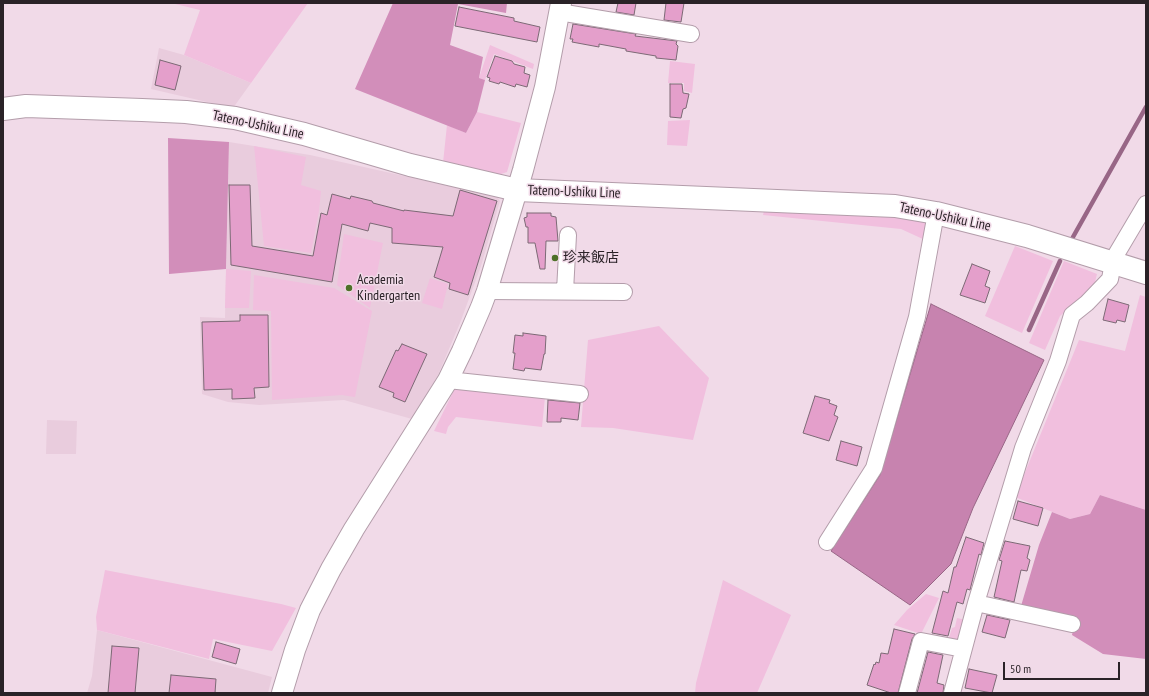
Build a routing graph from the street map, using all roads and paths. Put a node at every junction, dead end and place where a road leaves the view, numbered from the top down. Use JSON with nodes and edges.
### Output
{"nodes":[{"id":1,"x":560,"y":8,"type":"edge"},
{"id":2,"x":691,"y":34,"type":"dead end"},
{"id":3,"x":3,"y":109,"type":"edge"},
{"id":4,"x":517,"y":190,"type":"junction"},
{"id":5,"x":1146,"y":204,"type":"edge"},
{"id":6,"x":936,"y":213,"type":"junction"},
{"id":7,"x":568,"y":235,"type":"dead end"},
{"id":8,"x":1113,"y":263,"type":"junction"},
{"id":9,"x":1146,"y":273,"type":"edge"},
{"id":10,"x":487,"y":290,"type":"junction"},
{"id":11,"x":565,"y":291,"type":"junction"},
{"id":12,"x":624,"y":292,"type":"dead end"},
{"id":13,"x":448,"y":380,"type":"junction"},
{"id":14,"x":580,"y":394,"type":"dead end"},
{"id":15,"x":827,"y":542,"type":"dead end"},
{"id":16,"x":976,"y":603,"type":"junction"},
{"id":17,"x":1072,"y":624,"type":"dead end"},
{"id":18,"x":963,"y":649,"type":"junction"},
{"id":19,"x":282,"y":693,"type":"edge"},
{"id":20,"x":907,"y":693,"type":"edge"},
{"id":21,"x":952,"y":693,"type":"edge"}],
"edges":[{"from":1,"to":2,"type":"street"},
{"from":1,"to":4,"type":"street"},
{"from":3,"to":4,"type":"main road","name":"Tateno-Ushiku Line"},
{"from":4,"to":6,"type":"main road","name":"Tateno-Ushiku Line"},
{"from":4,"to":10,"type":"street"},
{"from":5,"to":8,"type":"street"},
{"from":6,"to":8,"type":"main road","name":"Tateno-Ushiku Line"},
{"from":6,"to":15,"type":"street"},
{"from":7,"to":11,"type":"street"},
{"from":8,"to":9,"type":"main road","name":"Tateno-Ushiku Line"},
{"from":8,"to":16,"type":"street"},
{"from":10,"to":11,"type":"street"},
{"from":10,"to":13,"type":"street"},
{"from":11,"to":12,"type":"street"},
{"from":13,"to":14,"type":"street"},
{"from":13,"to":19,"type":"street"},
{"from":16,"to":17,"type":"street"},
{"from":16,"to":18,"type":"street"},
{"from":18,"to":20,"type":"street"},
{"from":18,"to":21,"type":"street"}]}
